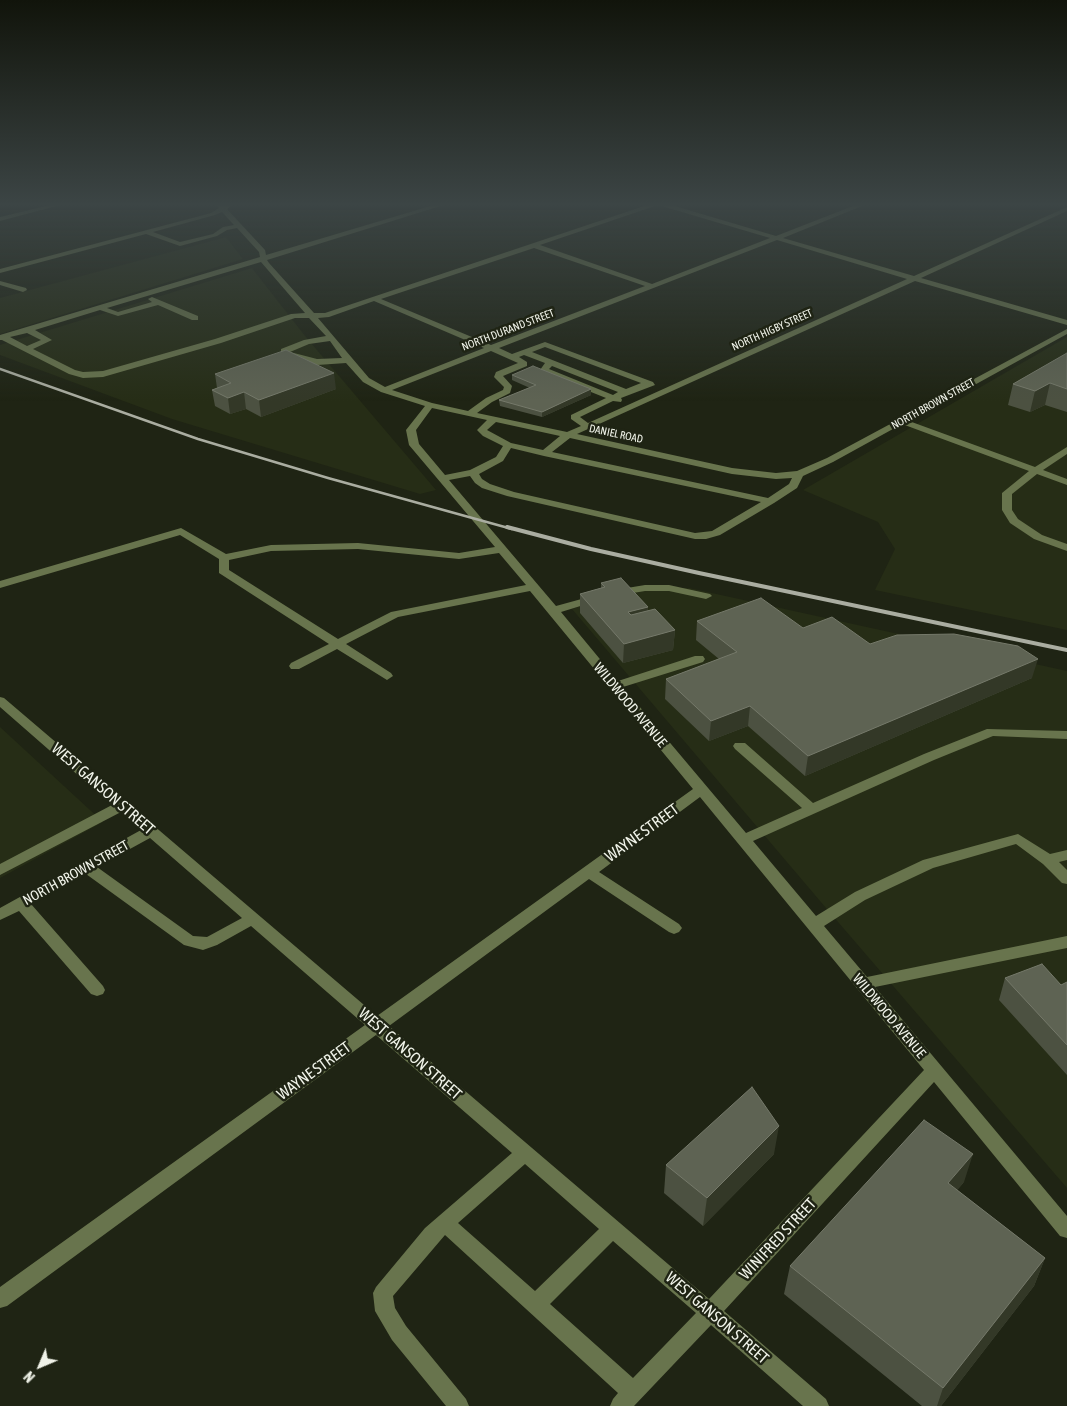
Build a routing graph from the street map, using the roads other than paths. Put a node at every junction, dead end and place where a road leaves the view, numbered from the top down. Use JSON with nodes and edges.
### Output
{"nodes":[{"id":1,"x":226,"y":270,"type":"edge"},
{"id":2,"x":270,"y":270,"type":"edge"},
{"id":3,"x":461,"y":270,"type":"edge"},
{"id":4,"x":604,"y":270,"type":"edge"},
{"id":5,"x":695,"y":270,"type":"edge"},
{"id":6,"x":883,"y":270,"type":"edge"},
{"id":7,"x":935,"y":270,"type":"edge"},
{"id":8,"x":915,"y":279,"type":"junction"},
{"id":9,"x":0,"y":283,"type":"edge"},
{"id":10,"x":652,"y":286,"type":"junction"},
{"id":11,"x":23,"y":290,"type":"dead end"},
{"id":12,"x":143,"y":295,"type":"junction"},
{"id":13,"x":375,"y":299,"type":"junction"},
{"id":14,"x":159,"y":302,"type":"junction"},
{"id":15,"x":101,"y":308,"type":"junction"},
{"id":16,"x":312,"y":316,"type":"junction"},
{"id":17,"x":195,"y":318,"type":"dead end"},
{"id":18,"x":1067,"y":323,"type":"edge"},
{"id":19,"x":28,"y":330,"type":"junction"},
{"id":20,"x":1067,"y":331,"type":"edge"},
{"id":21,"x":2,"y":338,"type":"edge"},
{"id":22,"x":332,"y":338,"type":"junction"},
{"id":23,"x":26,"y":348,"type":"junction"},
{"id":24,"x":491,"y":349,"type":"junction"},
{"id":25,"x":524,"y":352,"type":"junction"},
{"id":26,"x":512,"y":357,"type":"junction"},
{"id":27,"x":348,"y":360,"type":"junction"},
{"id":28,"x":550,"y":363,"type":"junction"},
{"id":29,"x":650,"y":384,"type":"junction"},
{"id":30,"x":384,"y":390,"type":"junction"},
{"id":31,"x":666,"y":390,"type":"junction"},
{"id":32,"x":625,"y":392,"type":"junction"},
{"id":33,"x":613,"y":398,"type":"junction"},
{"id":34,"x":430,"y":405,"type":"junction"},
{"id":35,"x":631,"y":406,"type":"junction"},
{"id":36,"x":471,"y":413,"type":"junction"},
{"id":37,"x":494,"y":419,"type":"junction"},
{"id":38,"x":902,"y":421,"type":"junction"},
{"id":39,"x":587,"y":426,"type":"junction"},
{"id":40,"x":568,"y":435,"type":"junction"},
{"id":41,"x":508,"y":446,"type":"junction"},
{"id":42,"x":1067,"y":450,"type":"edge"},
{"id":43,"x":544,"y":453,"type":"junction"},
{"id":44,"x":668,"y":457,"type":"junction"},
{"id":45,"x":1035,"y":470,"type":"junction"},
{"id":46,"x":473,"y":473,"type":"junction"},
{"id":47,"x":799,"y":474,"type":"junction"},
{"id":48,"x":651,"y":475,"type":"junction"},
{"id":49,"x":442,"y":478,"type":"junction"},
{"id":50,"x":1067,"y":482,"type":"edge"},
{"id":51,"x":770,"y":501,"type":"junction"},
{"id":52,"x":1067,"y":548,"type":"edge"},
{"id":53,"x":502,"y":549,"type":"junction"},
{"id":54,"x":224,"y":558,"type":"junction"},
{"id":55,"x":0,"y":585,"type":"edge"},
{"id":56,"x":532,"y":587,"type":"junction"},
{"id":57,"x":706,"y":596,"type":"dead end"},
{"id":58,"x":552,"y":611,"type":"junction"},
{"id":59,"x":337,"y":644,"type":"junction"},
{"id":60,"x":699,"y":659,"type":"dead end"},
{"id":61,"x":295,"y":666,"type":"dead end"},
{"id":62,"x":387,"y":676,"type":"dead end"},
{"id":63,"x":614,"y":686,"type":"junction"},
{"id":64,"x":0,"y":701,"type":"edge"},
{"id":65,"x":1067,"y":735,"type":"edge"},
{"id":66,"x":740,"y":746,"type":"dead end"},
{"id":67,"x":701,"y":790,"type":"junction"},
{"id":68,"x":122,"y":806,"type":"junction"},
{"id":69,"x":812,"y":809,"type":"junction"},
{"id":70,"x":151,"y":831,"type":"junction"},
{"id":71,"x":743,"y":840,"type":"junction"},
{"id":72,"x":1067,"y":855,"type":"edge"},
{"id":73,"x":1048,"y":860,"type":"junction"},
{"id":74,"x":86,"y":867,"type":"junction"},
{"id":75,"x":0,"y":870,"type":"edge"},
{"id":76,"x":589,"y":872,"type":"junction"},
{"id":77,"x":1067,"y":879,"type":"edge"},
{"id":78,"x":21,"y":903,"type":"junction"},
{"id":79,"x":0,"y":915,"type":"edge"},
{"id":80,"x":253,"y":918,"type":"junction"},
{"id":81,"x":813,"y":925,"type":"junction"},
{"id":82,"x":674,"y":928,"type":"dead end"},
{"id":83,"x":1067,"y":942,"type":"edge"},
{"id":84,"x":862,"y":984,"type":"junction"},
{"id":85,"x":97,"y":990,"type":"dead end"},
{"id":86,"x":377,"y":1026,"type":"junction"},
{"id":87,"x":934,"y":1070,"type":"junction"},
{"id":88,"x":525,"y":1153,"type":"junction"},
{"id":89,"x":445,"y":1224,"type":"junction"},
{"id":90,"x":613,"y":1228,"type":"junction"},
{"id":91,"x":1067,"y":1230,"type":"edge"},
{"id":92,"x":0,"y":1299,"type":"edge"},
{"id":93,"x":535,"y":1305,"type":"junction"},
{"id":94,"x":710,"y":1312,"type":"junction"},
{"id":95,"x":633,"y":1392,"type":"junction"},
{"id":96,"x":459,"y":1406,"type":"edge"},
{"id":97,"x":620,"y":1406,"type":"edge"},
{"id":98,"x":819,"y":1406,"type":"edge"}],
"edges":[{"from":1,"to":12,"type":"street"},
{"from":2,"to":16,"type":"street"},
{"from":3,"to":13,"type":"street"},
{"from":4,"to":10,"type":"street"},
{"from":5,"to":10,"type":"street","name":"NORTH DURAND STREET"},
{"from":6,"to":8,"type":"street"},
{"from":7,"to":8,"type":"street","name":"NORTH HIGBY STREET"},
{"from":8,"to":18,"type":"street"},
{"from":8,"to":31,"type":"street","name":"NORTH HIGBY STREET"},
{"from":9,"to":11,"type":"street"},
{"from":10,"to":24,"type":"street","name":"NORTH DURAND STREET"},
{"from":12,"to":14,"type":"street"},
{"from":12,"to":15,"type":"street"},
{"from":13,"to":16,"type":"street"},
{"from":13,"to":24,"type":"street"},
{"from":14,"to":15,"type":"street"},
{"from":14,"to":17,"type":"street"},
{"from":15,"to":19,"type":"street"},
{"from":16,"to":22,"type":"street"},
{"from":16,"to":23,"type":"street"},
{"from":19,"to":21,"type":"street"},
{"from":19,"to":23,"type":"street"},
{"from":20,"to":38,"type":"street","name":"NORTH BROWN STREET"},
{"from":21,"to":23,"type":"street"},
{"from":22,"to":27,"type":"street"},
{"from":22,"to":27,"type":"street"},
{"from":24,"to":26,"type":"street"},
{"from":24,"to":30,"type":"street","name":"NORTH DURAND STREET"},
{"from":25,"to":26,"type":"street"},
{"from":25,"to":28,"type":"street"},
{"from":25,"to":29,"type":"street"},
{"from":26,"to":36,"type":"street"},
{"from":27,"to":30,"type":"street"},
{"from":28,"to":32,"type":"street"},
{"from":28,"to":33,"type":"street"},
{"from":29,"to":31,"type":"street"},
{"from":29,"to":32,"type":"street"},
{"from":30,"to":34,"type":"street"},
{"from":31,"to":35,"type":"street","name":"NORTH HIGBY STREET"},
{"from":32,"to":33,"type":"street"},
{"from":33,"to":35,"type":"street"},
{"from":33,"to":39,"type":"street"},
{"from":34,"to":36,"type":"street","name":"DANIEL ROAD"},
{"from":34,"to":49,"type":"street","name":"WILDWOOD AVENUE"},
{"from":35,"to":39,"type":"street","name":"NORTH HIGBY STREET"},
{"from":36,"to":37,"type":"street","name":"DANIEL ROAD"},
{"from":37,"to":40,"type":"street","name":"DANIEL ROAD"},
{"from":37,"to":41,"type":"street"},
{"from":38,"to":45,"type":"street"},
{"from":38,"to":47,"type":"street","name":"NORTH BROWN STREET"},
{"from":39,"to":40,"type":"street","name":"NORTH HIGBY STREET"},
{"from":40,"to":43,"type":"street","name":"NORTH HIGBY STREET"},
{"from":40,"to":44,"type":"street","name":"DANIEL ROAD"},
{"from":41,"to":43,"type":"street"},
{"from":41,"to":46,"type":"street"},
{"from":42,"to":45,"type":"street"},
{"from":43,"to":48,"type":"street"},
{"from":44,"to":47,"type":"street","name":"DANIEL ROAD"},
{"from":44,"to":48,"type":"street"},
{"from":45,"to":50,"type":"street"},
{"from":45,"to":52,"type":"street"},
{"from":46,"to":49,"type":"street"},
{"from":46,"to":51,"type":"street"},
{"from":47,"to":51,"type":"street"},
{"from":48,"to":51,"type":"street"},
{"from":49,"to":53,"type":"street","name":"WILDWOOD AVENUE"},
{"from":53,"to":54,"type":"street"},
{"from":53,"to":56,"type":"street","name":"WILDWOOD AVENUE"},
{"from":54,"to":55,"type":"street"},
{"from":54,"to":59,"type":"street"},
{"from":56,"to":58,"type":"street","name":"WILDWOOD AVENUE"},
{"from":56,"to":59,"type":"street"},
{"from":57,"to":58,"type":"street"},
{"from":58,"to":63,"type":"street","name":"WILDWOOD AVENUE"},
{"from":59,"to":61,"type":"street"},
{"from":59,"to":62,"type":"street"},
{"from":60,"to":63,"type":"street"},
{"from":63,"to":67,"type":"street","name":"WILDWOOD AVENUE"},
{"from":64,"to":68,"type":"street","name":"WEST GANSON STREET"},
{"from":65,"to":69,"type":"street"},
{"from":66,"to":69,"type":"street"},
{"from":67,"to":71,"type":"street","name":"WILDWOOD AVENUE"},
{"from":67,"to":76,"type":"street","name":"WAYNE STREET"},
{"from":68,"to":70,"type":"street","name":"WEST GANSON STREET"},
{"from":68,"to":75,"type":"street"},
{"from":69,"to":71,"type":"street"},
{"from":70,"to":74,"type":"street","name":"NORTH BROWN STREET"},
{"from":70,"to":80,"type":"street","name":"WEST GANSON STREET"},
{"from":71,"to":81,"type":"street","name":"WILDWOOD AVENUE"},
{"from":72,"to":73,"type":"street"},
{"from":73,"to":77,"type":"street"},
{"from":73,"to":81,"type":"street"},
{"from":74,"to":78,"type":"street","name":"NORTH BROWN STREET"},
{"from":74,"to":80,"type":"street"},
{"from":76,"to":82,"type":"street"},
{"from":76,"to":86,"type":"street","name":"WAYNE STREET"},
{"from":78,"to":79,"type":"street","name":"NORTH BROWN STREET"},
{"from":78,"to":85,"type":"street"},
{"from":80,"to":86,"type":"street","name":"WEST GANSON STREET"},
{"from":81,"to":84,"type":"street","name":"WILDWOOD AVENUE"},
{"from":83,"to":84,"type":"street"},
{"from":84,"to":87,"type":"street","name":"WILDWOOD AVENUE"},
{"from":86,"to":88,"type":"street","name":"WEST GANSON STREET"},
{"from":86,"to":92,"type":"street","name":"WAYNE STREET"},
{"from":87,"to":91,"type":"street","name":"WILDWOOD AVENUE"},
{"from":87,"to":94,"type":"street","name":"WINIFRED STREET"},
{"from":88,"to":89,"type":"street"},
{"from":88,"to":90,"type":"street","name":"WEST GANSON STREET"},
{"from":89,"to":93,"type":"street"},
{"from":89,"to":96,"type":"street"},
{"from":90,"to":93,"type":"street"},
{"from":90,"to":94,"type":"street","name":"WEST GANSON STREET"},
{"from":93,"to":95,"type":"street"},
{"from":94,"to":95,"type":"street","name":"WINIFRED STREET"},
{"from":94,"to":98,"type":"street","name":"WEST GANSON STREET"},
{"from":95,"to":97,"type":"street","name":"WINIFRED STREET"}]}
